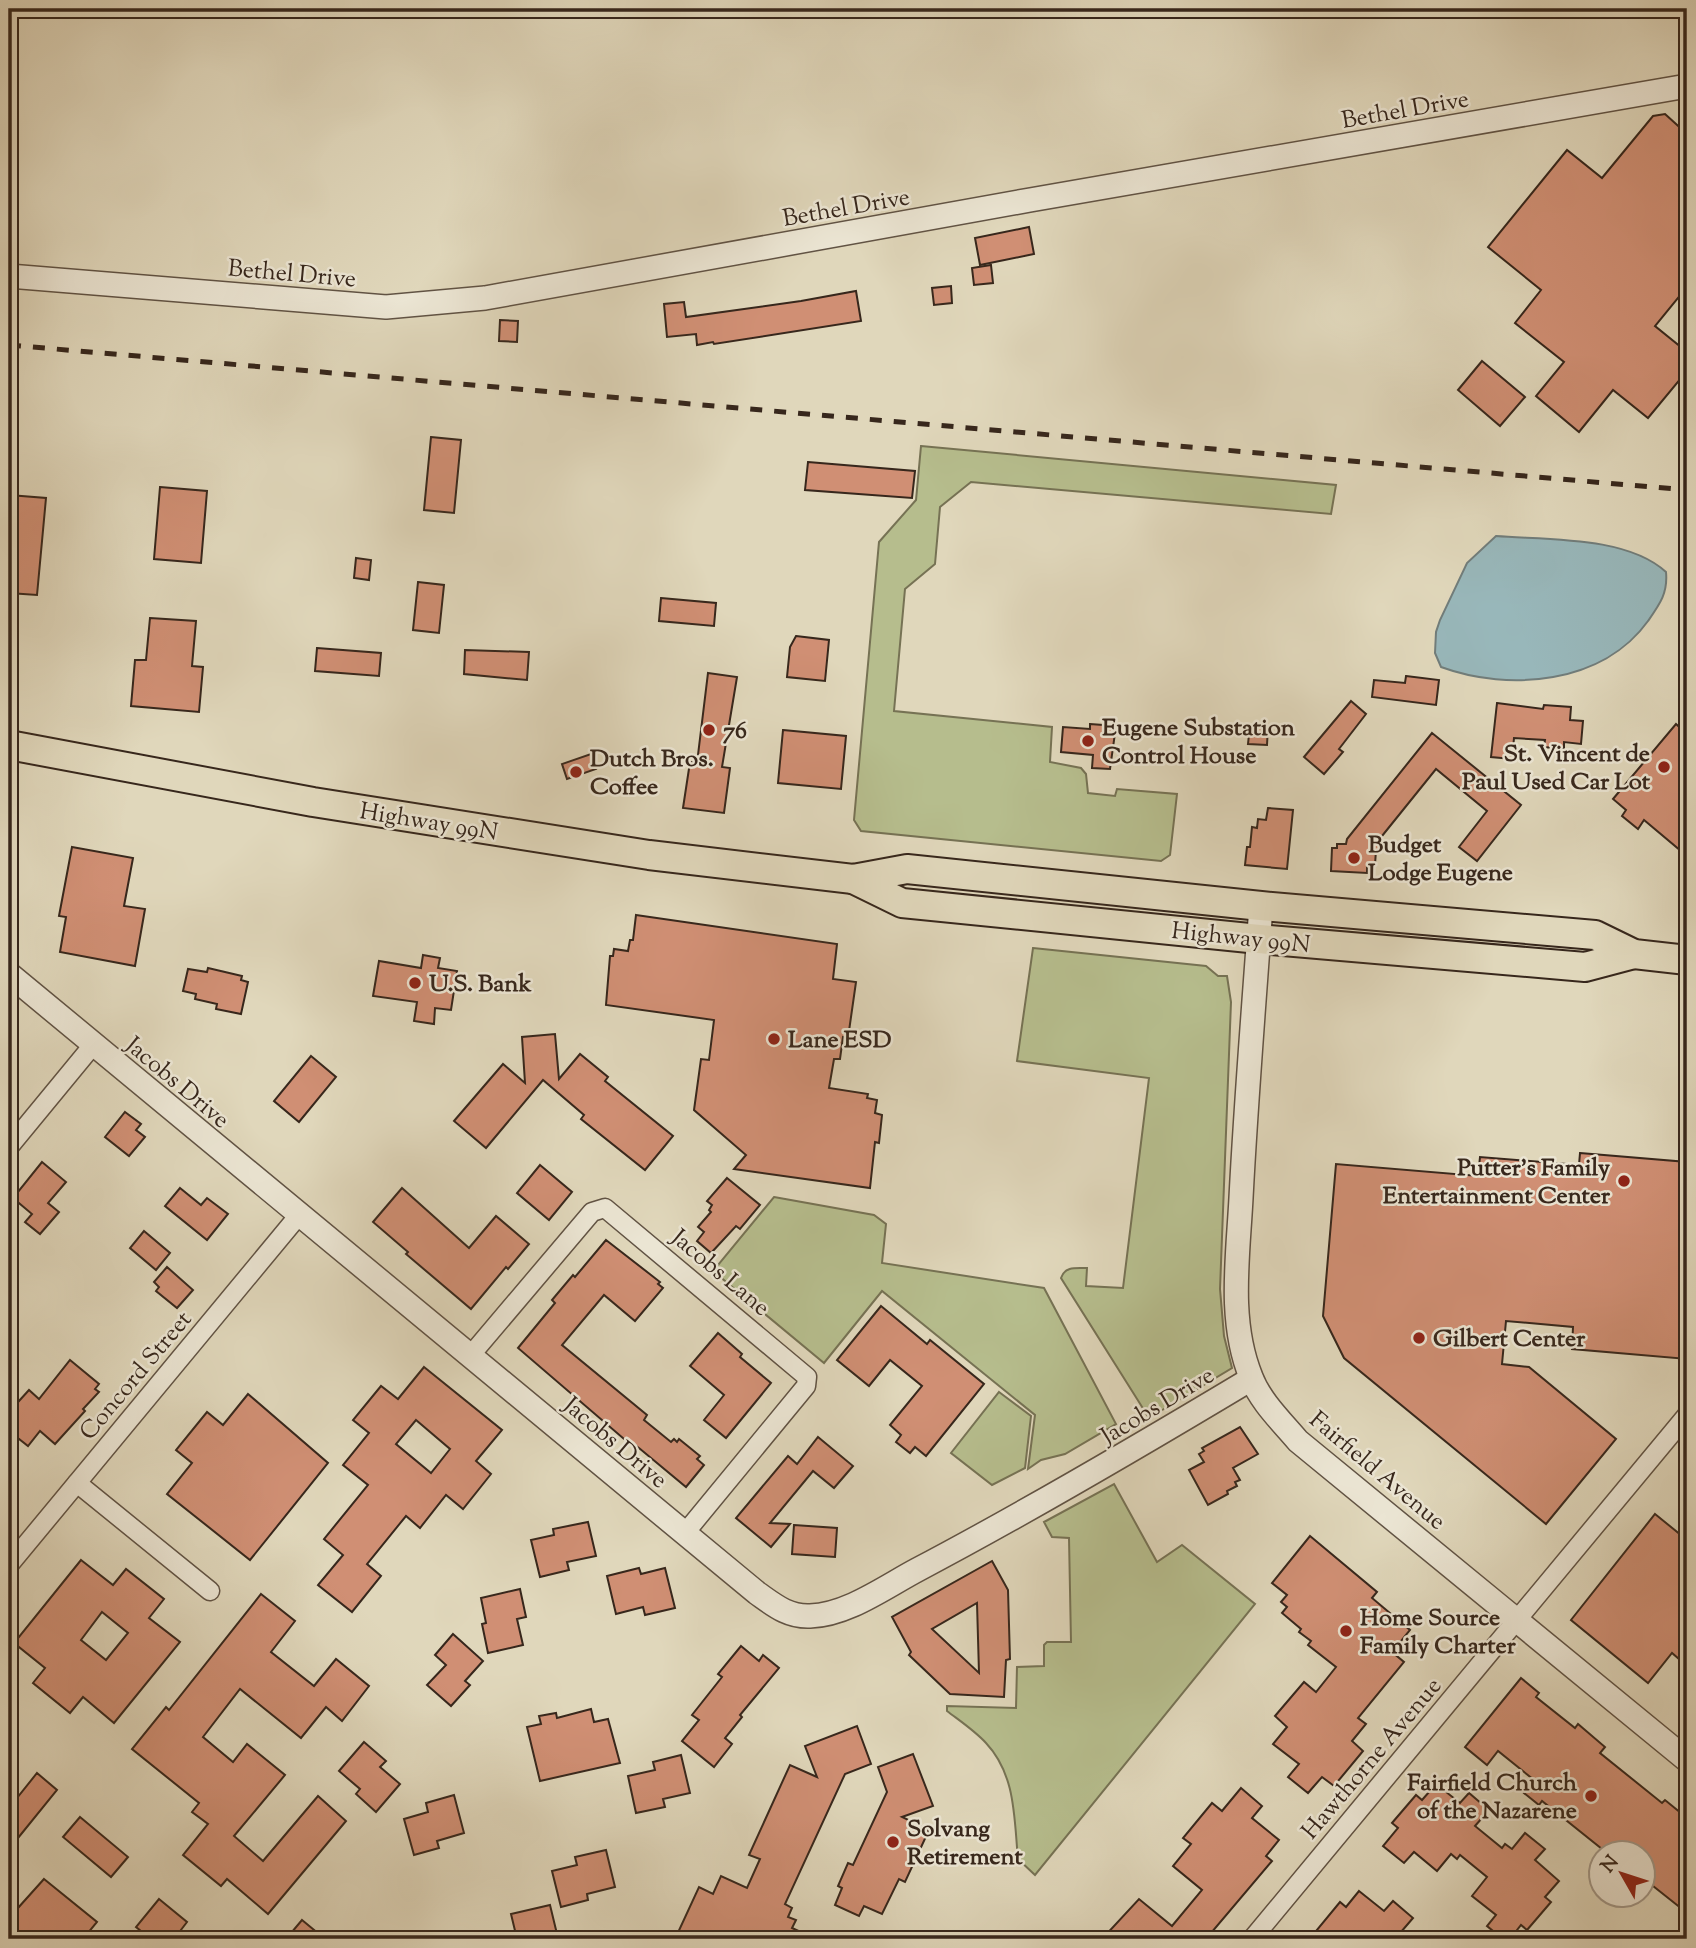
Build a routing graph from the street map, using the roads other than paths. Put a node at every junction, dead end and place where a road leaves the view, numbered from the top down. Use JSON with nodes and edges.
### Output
{"nodes":[{"id":1,"x":1687,"y":86,"type":"edge"},
{"id":2,"x":9,"y":276,"type":"edge"},
{"id":3,"x":9,"y":745,"type":"edge"},
{"id":4,"x":853,"y":879,"type":"junction"},
{"id":5,"x":1261,"y":906,"type":"junction"},
{"id":6,"x":1259,"y":939,"type":"junction"},
{"id":7,"x":1634,"y":954,"type":"junction"},
{"id":8,"x":1687,"y":960,"type":"edge"},
{"id":9,"x":9,"y":974,"type":"edge"},
{"id":10,"x":93,"y":1045,"type":"junction"},
{"id":11,"x":9,"y":1147,"type":"edge"},
{"id":12,"x":299,"y":1215,"type":"junction"},
{"id":13,"x":470,"y":1356,"type":"junction"},
{"id":14,"x":1251,"y":1379,"type":"junction"},
{"id":15,"x":1687,"y":1415,"type":"edge"},
{"id":16,"x":77,"y":1483,"type":"junction"},
{"id":17,"x":685,"y":1533,"type":"junction"},
{"id":18,"x":9,"y":1565,"type":"edge"},
{"id":19,"x":210,"y":1591,"type":"dead end"},
{"id":20,"x":1517,"y":1619,"type":"junction"},
{"id":21,"x":1687,"y":1760,"type":"edge"},
{"id":22,"x":1252,"y":1939,"type":"edge"}],
"edges":[{"from":1,"to":2,"type":"street","name":"Bethel Drive"},
{"from":3,"to":4,"type":"main road","name":"Highway 99N"},
{"from":4,"to":5,"type":"main road","name":"Highway 99N"},
{"from":4,"to":6,"type":"main road","name":"Highway 99N"},
{"from":5,"to":6,"type":"street","name":"Fairfield Avenue"},
{"from":5,"to":7,"type":"main road","name":"Highway 99N"},
{"from":6,"to":7,"type":"main road","name":"Highway 99N"},
{"from":6,"to":14,"type":"street","name":"Fairfield Avenue"},
{"from":7,"to":8,"type":"main road","name":"Highway 99N"},
{"from":9,"to":10,"type":"street","name":"Jacobs Drive"},
{"from":10,"to":11,"type":"street"},
{"from":10,"to":12,"type":"street","name":"Jacobs Drive"},
{"from":12,"to":13,"type":"street","name":"Jacobs Drive"},
{"from":12,"to":16,"type":"street","name":"Concord Street"},
{"from":13,"to":17,"type":"street","name":"Jacobs Drive"},
{"from":13,"to":17,"type":"street","name":"Jacobs Lane"},
{"from":14,"to":17,"type":"street","name":"Jacobs Drive"},
{"from":14,"to":20,"type":"street","name":"Fairfield Avenue"},
{"from":15,"to":20,"type":"street","name":"Hawthorne Avenue"},
{"from":16,"to":18,"type":"street","name":"Concord Street"},
{"from":16,"to":19,"type":"street"},
{"from":20,"to":21,"type":"street","name":"Fairfield Avenue"},
{"from":20,"to":22,"type":"street","name":"Hawthorne Avenue"}]}
